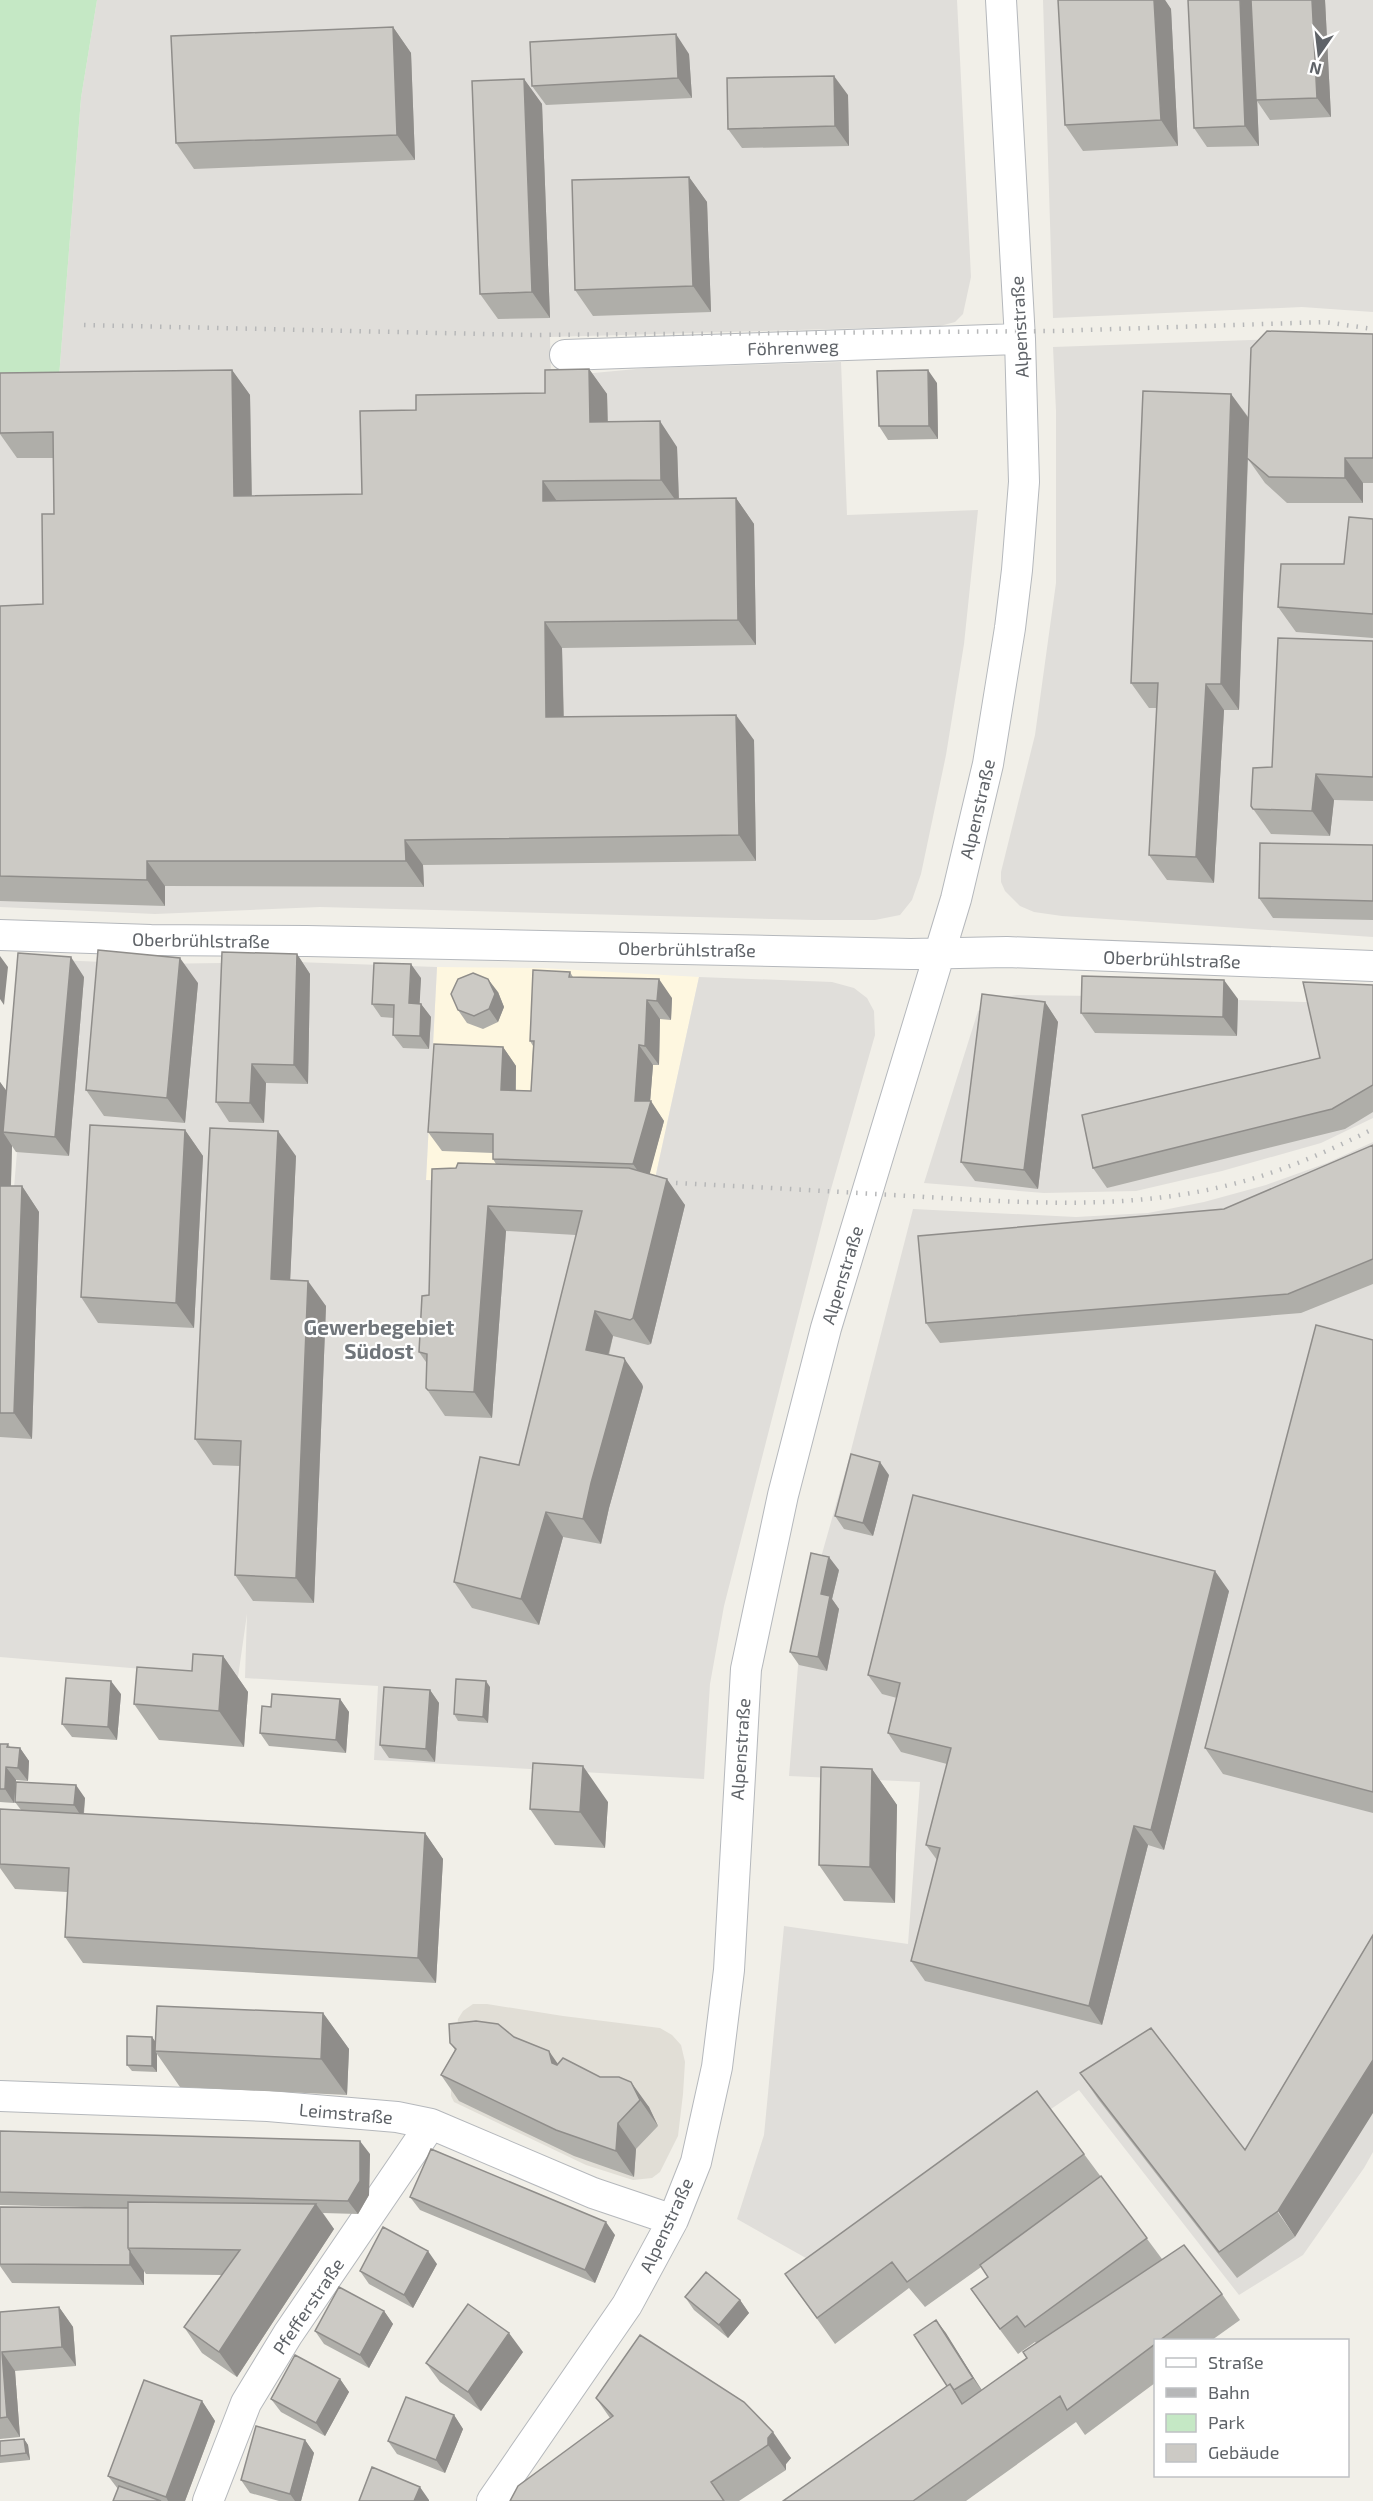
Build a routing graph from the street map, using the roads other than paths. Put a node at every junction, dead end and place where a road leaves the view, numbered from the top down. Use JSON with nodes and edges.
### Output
{"nodes":[{"id":1,"x":1001,"y":0,"type":"edge"},
{"id":2,"x":1020,"y":339,"type":"junction"},
{"id":3,"x":565,"y":355,"type":"dead end"},
{"id":4,"x":0,"y":935,"type":"edge"},
{"id":5,"x":939,"y":954,"type":"junction"},
{"id":6,"x":1373,"y":966,"type":"edge"},
{"id":7,"x":0,"y":2096,"type":"edge"},
{"id":8,"x":431,"y":2124,"type":"junction"},
{"id":9,"x":673,"y":2220,"type":"junction"},
{"id":10,"x":208,"y":2501,"type":"edge"},
{"id":11,"x":492,"y":2501,"type":"edge"}],
"edges":[{"from":1,"to":2,"type":"street","name":"Alpenstraße"},
{"from":2,"to":3,"type":"street","name":"Föhrenweg"},
{"from":2,"to":5,"type":"street","name":"Alpenstraße"},
{"from":4,"to":5,"type":"street","name":"Oberbrühlstraße"},
{"from":5,"to":6,"type":"street","name":"Oberbrühlstraße"},
{"from":5,"to":9,"type":"street","name":"Alpenstraße"},
{"from":7,"to":8,"type":"street","name":"Leimstraße"},
{"from":8,"to":9,"type":"street","name":"Leimstraße"},
{"from":8,"to":10,"type":"street","name":"Pfefferstraße"},
{"from":9,"to":11,"type":"street","name":"Alpenstraße"}]}
